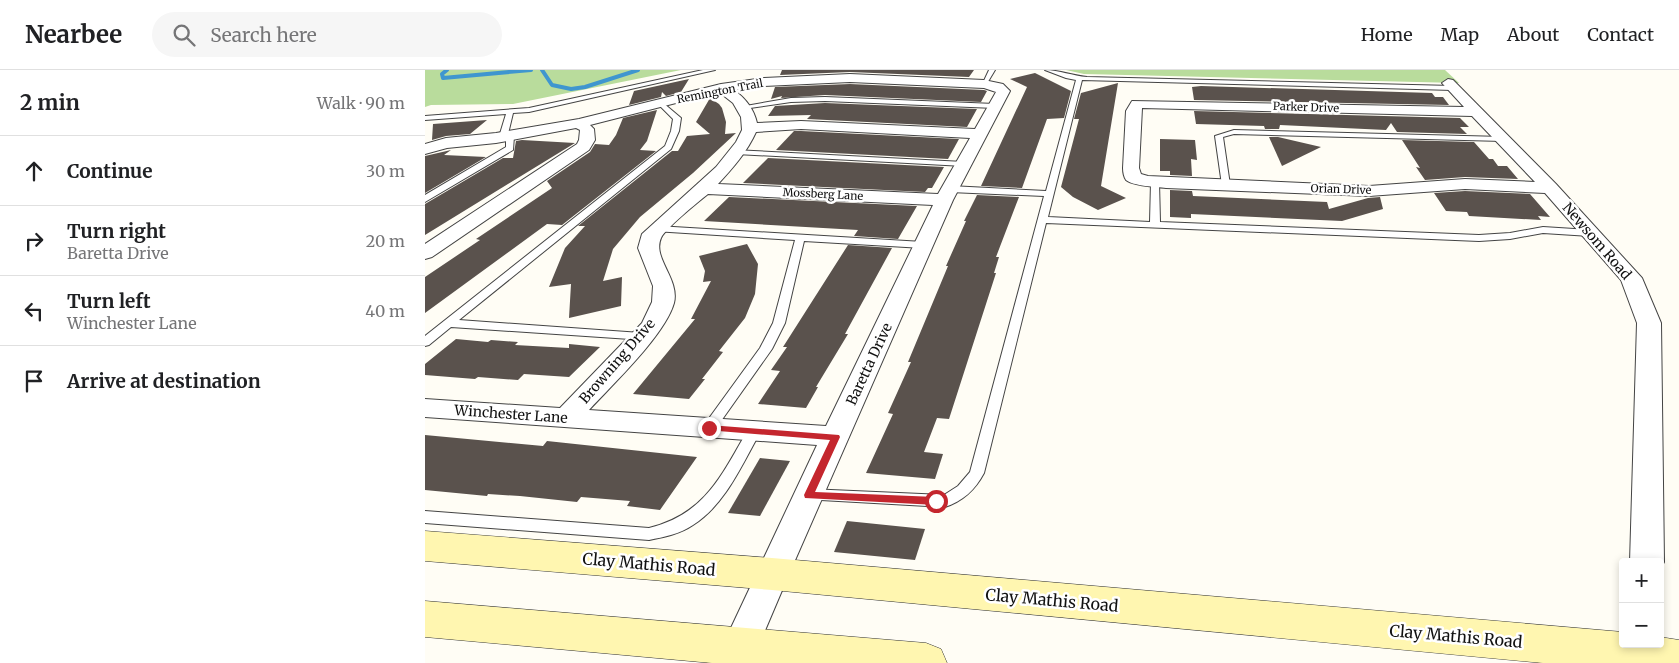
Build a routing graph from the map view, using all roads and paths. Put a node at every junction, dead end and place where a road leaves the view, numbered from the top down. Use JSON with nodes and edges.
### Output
{"nodes":[{"id":1,"x":712,"y":70,"type":"edge"},
{"id":2,"x":1048,"y":70,"type":"edge"},
{"id":3,"x":1079,"y":78,"type":"junction"},
{"id":4,"x":1450,"y":86,"type":"joint"},
{"id":5,"x":992,"y":87,"type":"edge"},
{"id":6,"x":721,"y":88,"type":"junction"},
{"id":7,"x":660,"y":103,"type":"junction"},
{"id":8,"x":743,"y":107,"type":"junction"},
{"id":9,"x":509,"y":112,"type":"junction"},
{"id":10,"x":1475,"y":112,"type":"junction"},
{"id":11,"x":425,"y":118,"type":"edge"},
{"id":12,"x":579,"y":123,"type":"junction"},
{"id":13,"x":749,"y":128,"type":"junction"},
{"id":14,"x":980,"y":134,"type":"junction"},
{"id":15,"x":507,"y":136,"type":"junction"},
{"id":16,"x":1503,"y":139,"type":"junction"},
{"id":17,"x":425,"y":149,"type":"edge"},
{"id":18,"x":736,"y":152,"type":"junction"},
{"id":19,"x":964,"y":164,"type":"junction"},
{"id":20,"x":1317,"y":173,"type":"dead end"},
{"id":21,"x":1133,"y":177,"type":"joint"},
{"id":22,"x":1155,"y":182,"type":"junction"},
{"id":23,"x":1225,"y":185,"type":"junction"},
{"id":24,"x":702,"y":188,"type":"junction"},
{"id":25,"x":1550,"y":188,"type":"junction"},
{"id":26,"x":1325,"y":189,"type":"junction"},
{"id":27,"x":1049,"y":194,"type":"junction"},
{"id":28,"x":947,"y":195,"type":"junction"},
{"id":29,"x":425,"y":199,"type":"edge"},
{"id":30,"x":1042,"y":220,"type":"junction"},
{"id":31,"x":1155,"y":224,"type":"junction"},
{"id":32,"x":657,"y":229,"type":"junction"},
{"id":33,"x":1590,"y":233,"type":"junction"},
{"id":34,"x":801,"y":238,"type":"junction"},
{"id":35,"x":923,"y":245,"type":"junction"},
{"id":36,"x":425,"y":253,"type":"edge"},
{"id":37,"x":449,"y":323,"type":"junction"},
{"id":38,"x":641,"y":337,"type":"junction"},
{"id":39,"x":425,"y":342,"type":"edge"},
{"id":40,"x":425,"y":408,"type":"edge"},
{"id":41,"x":568,"y":417,"type":"junction"},
{"id":42,"x":709,"y":428,"type":"junction"},
{"id":43,"x":754,"y":431,"type":"junction"},
{"id":44,"x":835,"y":437,"type":"junction"},
{"id":45,"x":809,"y":495,"type":"junction"},
{"id":46,"x":425,"y":517,"type":"edge"},
{"id":47,"x":425,"y":546,"type":"edge"},
{"id":48,"x":1647,"y":558,"type":"edge"},
{"id":49,"x":772,"y":574,"type":"junction"},
{"id":50,"x":425,"y":619,"type":"edge"},
{"id":51,"x":1640,"y":653,"type":"edge"},
{"id":52,"x":733,"y":658,"type":"edge"},
{"id":53,"x":1679,"y":659,"type":"edge"},
{"id":54,"x":926,"y":663,"type":"edge"}],
"edges":[{"from":1,"to":9,"type":"lane"},
{"from":2,"to":3,"type":"lane"},
{"from":3,"to":4,"type":"lane"},
{"from":3,"to":27,"type":"lane"},
{"from":4,"to":10,"type":"street","name":"Newsom Road"},
{"from":5,"to":6,"type":"street","name":"Remington Trail"},
{"from":5,"to":8,"type":"lane"},
{"from":5,"to":14,"type":"street","name":"Baretta Drive"},
{"from":6,"to":7,"type":"street","name":"Remington Trail"},
{"from":6,"to":8,"type":"street"},
{"from":7,"to":12,"type":"street","name":"Remington Trail"},
{"from":7,"to":37,"type":"lane"},
{"from":8,"to":13,"type":"street"},
{"from":9,"to":11,"type":"lane"},
{"from":9,"to":15,"type":"lane"},
{"from":10,"to":16,"type":"street","name":"Newsom Road"},
{"from":10,"to":21,"type":"street","name":"Parker Drive"},
{"from":12,"to":15,"type":"street","name":"Remington Trail"},
{"from":12,"to":36,"type":"street"},
{"from":13,"to":14,"type":"street"},
{"from":13,"to":18,"type":"street","name":"Browning Drive"},
{"from":14,"to":19,"type":"street","name":"Baretta Drive"},
{"from":15,"to":17,"type":"street","name":"Remington Trail"},
{"from":15,"to":29,"type":"lane"},
{"from":16,"to":23,"type":"lane"},
{"from":16,"to":25,"type":"street","name":"Newsom Road"},
{"from":18,"to":19,"type":"lane"},
{"from":18,"to":24,"type":"street","name":"Browning Drive"},
{"from":19,"to":28,"type":"street","name":"Baretta Drive"},
{"from":20,"to":26,"type":"street"},
{"from":21,"to":22,"type":"street","name":"Orian Drive"},
{"from":22,"to":23,"type":"street","name":"Orian Drive"},
{"from":22,"to":31,"type":"lane"},
{"from":23,"to":26,"type":"street","name":"Orian Drive"},
{"from":24,"to":28,"type":"street","name":"Mossberg Lane"},
{"from":24,"to":32,"type":"street","name":"Browning Drive"},
{"from":25,"to":26,"type":"street","name":"Orian Drive"},
{"from":25,"to":33,"type":"street","name":"Newsom Road"},
{"from":27,"to":28,"type":"lane"},
{"from":27,"to":30,"type":"lane"},
{"from":28,"to":35,"type":"street","name":"Baretta Drive"},
{"from":30,"to":31,"type":"lane"},
{"from":30,"to":45,"type":"lane"},
{"from":31,"to":33,"type":"lane"},
{"from":32,"to":34,"type":"lane"},
{"from":32,"to":38,"type":"street","name":"Browning Drive"},
{"from":33,"to":48,"type":"street","name":"Newsom Road"},
{"from":34,"to":35,"type":"lane"},
{"from":34,"to":42,"type":"lane"},
{"from":35,"to":44,"type":"street","name":"Baretta Drive"},
{"from":37,"to":38,"type":"lane"},
{"from":37,"to":39,"type":"lane"},
{"from":38,"to":41,"type":"street","name":"Browning Drive"},
{"from":40,"to":41,"type":"street","name":"Winchester Lane"},
{"from":41,"to":42,"type":"street","name":"Winchester Lane"},
{"from":42,"to":43,"type":"street","name":"Winchester Lane"},
{"from":43,"to":44,"type":"street","name":"Winchester Lane"},
{"from":43,"to":46,"type":"lane"},
{"from":44,"to":45,"type":"street","name":"Baretta Drive"},
{"from":45,"to":49,"type":"street","name":"Baretta Drive"},
{"from":47,"to":49,"type":"main road","name":"Clay Mathis Road"},
{"from":49,"to":51,"type":"main road","name":"Clay Mathis Road"},
{"from":49,"to":52,"type":"street","name":"Baretta Drive"},
{"from":50,"to":52,"type":"main road"},
{"from":51,"to":53,"type":"main road","name":"Clay Mathis Road"},
{"from":52,"to":54,"type":"main road"}]}
